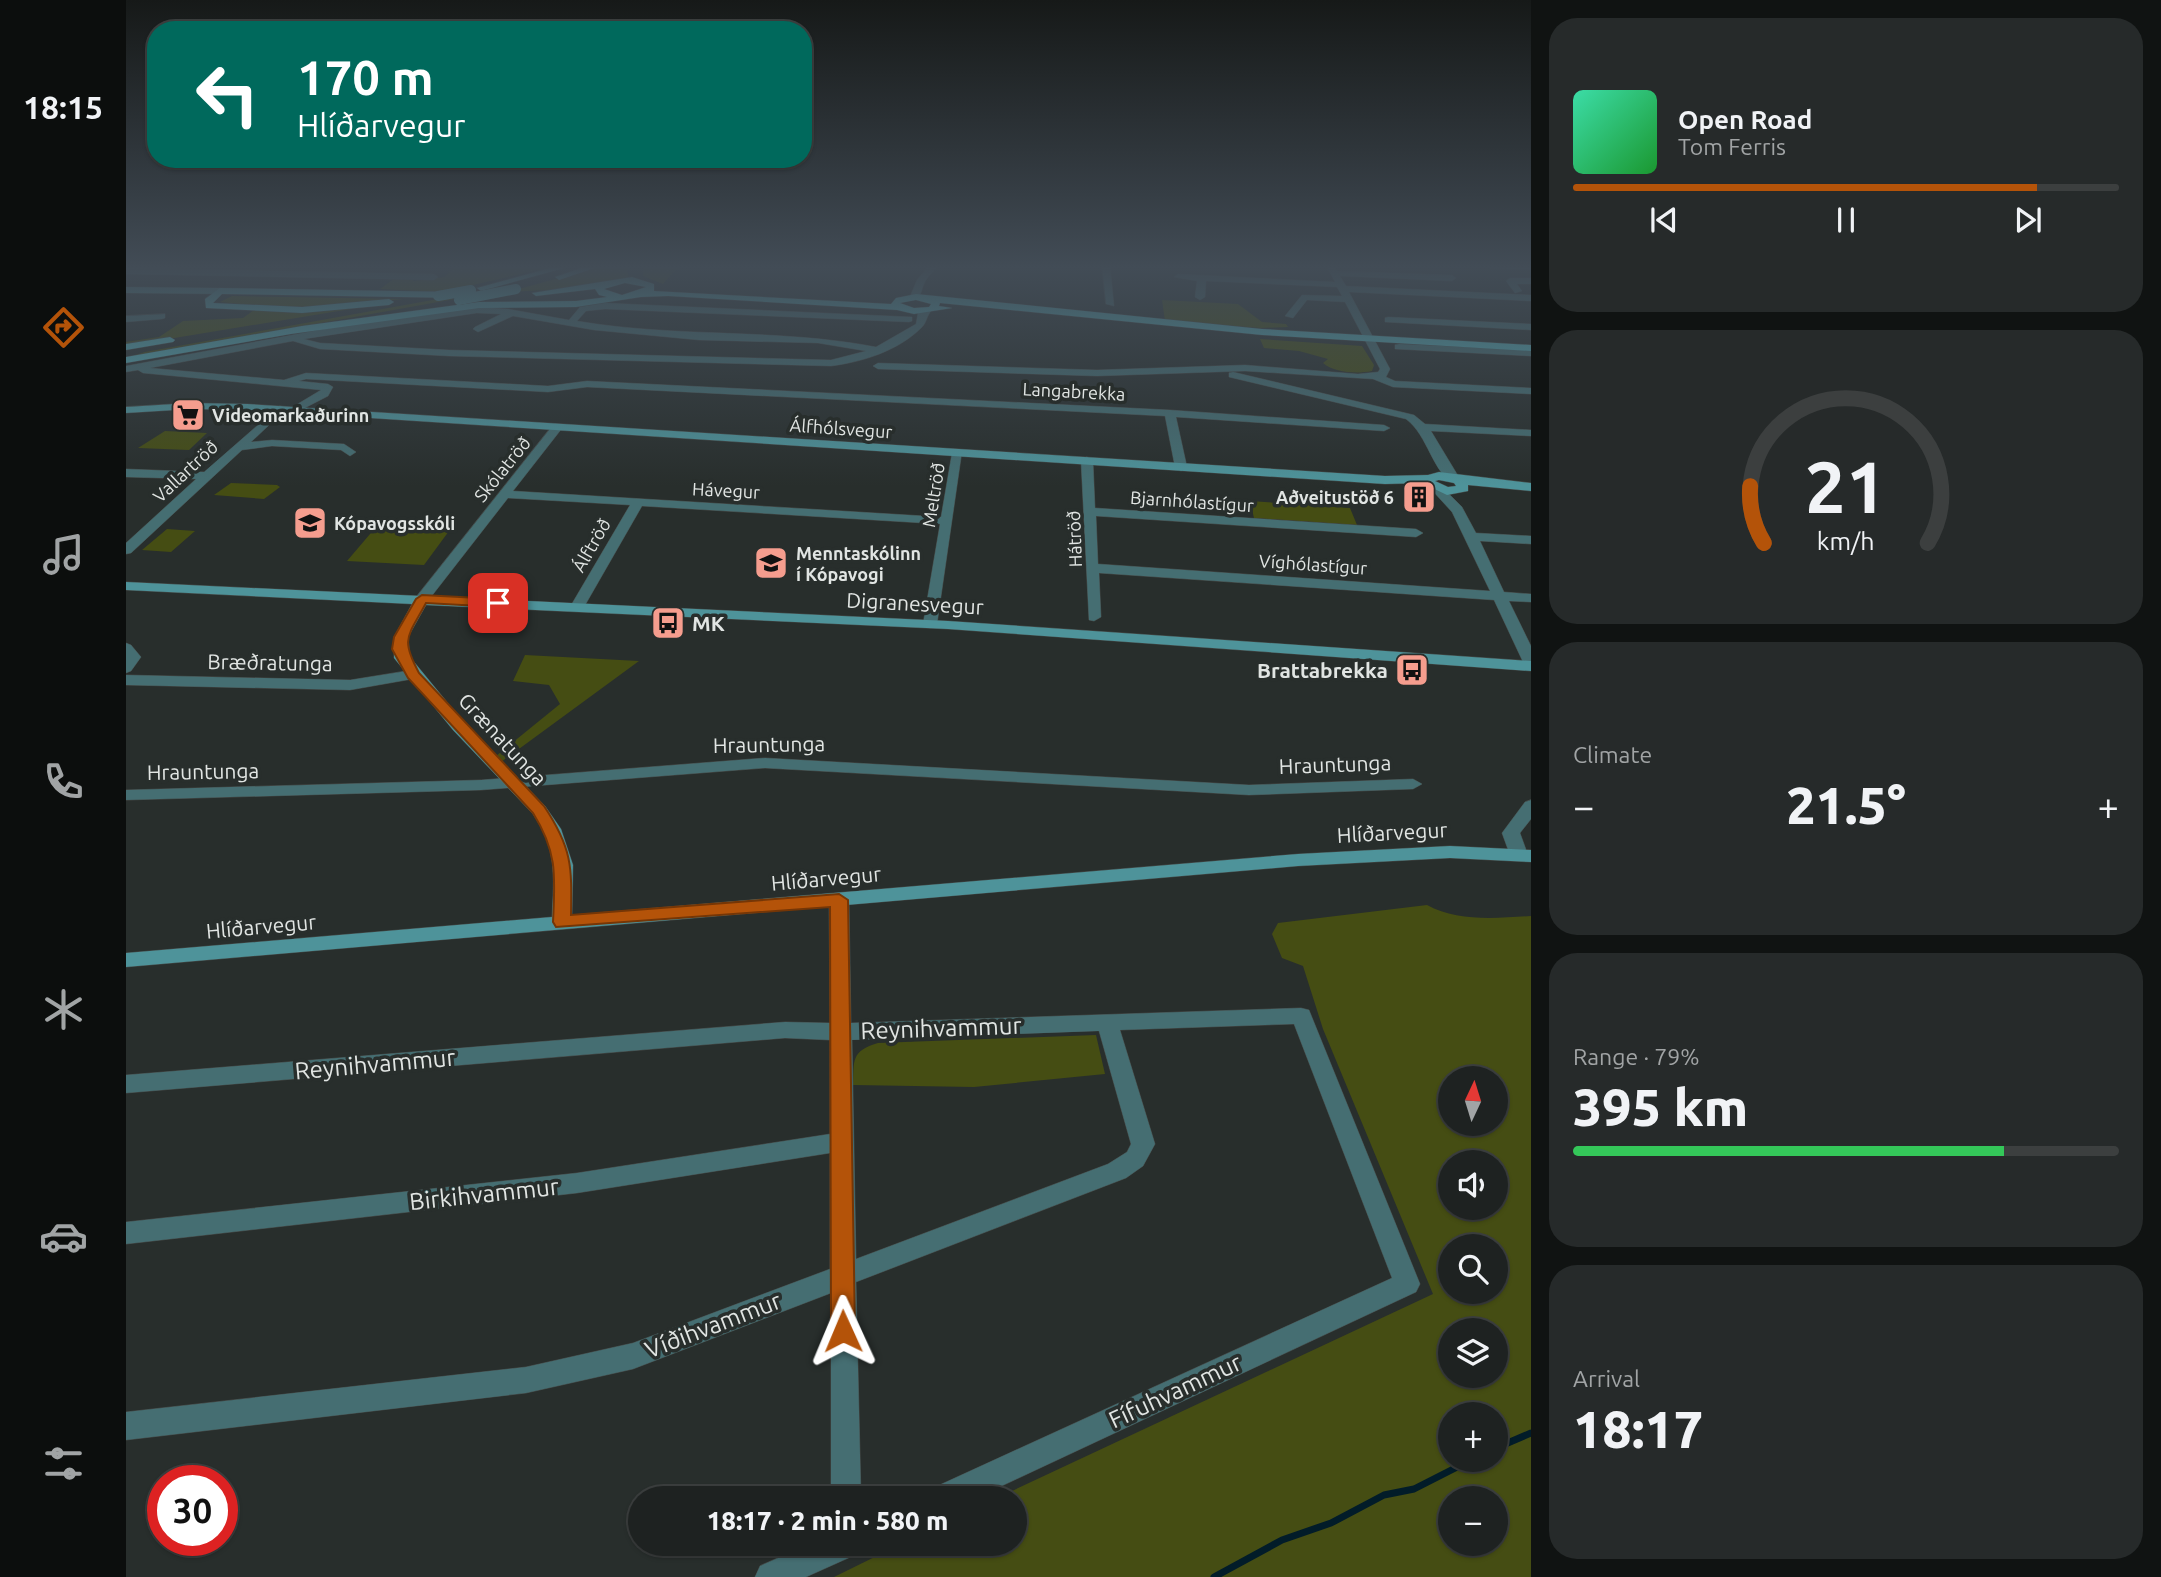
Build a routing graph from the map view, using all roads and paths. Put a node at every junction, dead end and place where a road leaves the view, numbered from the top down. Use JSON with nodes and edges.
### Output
{"nodes":[{"id":1,"x":181,"y":339,"type":"edge"},
{"id":2,"x":205,"y":339,"type":"edge"},
{"id":3,"x":262,"y":339,"type":"edge"},
{"id":4,"x":268,"y":339,"type":"edge"},
{"id":5,"x":298,"y":339,"type":"edge"},
{"id":6,"x":762,"y":339,"type":"edge"},
{"id":7,"x":891,"y":339,"type":"edge"},
{"id":8,"x":1367,"y":339,"type":"edge"},
{"id":9,"x":1382,"y":339,"type":"edge"},
{"id":10,"x":126,"y":347,"type":"edge"},
{"id":11,"x":1399,"y":347,"type":"dead end"},
{"id":12,"x":1531,"y":348,"type":"edge"},
{"id":13,"x":875,"y":350,"type":"junction"},
{"id":14,"x":126,"y":353,"type":"edge"},
{"id":15,"x":1531,"y":353,"type":"edge"},
{"id":16,"x":128,"y":364,"type":"edge"},
{"id":17,"x":878,"y":366,"type":"dead end"},
{"id":18,"x":595,"y":371,"type":"junction"},
{"id":19,"x":1234,"y":374,"type":"junction"},
{"id":20,"x":1137,"y":377,"type":"dead end"},
{"id":21,"x":1377,"y":377,"type":"junction"},
{"id":22,"x":288,"y":381,"type":"junction"},
{"id":23,"x":1531,"y":391,"type":"edge"},
{"id":24,"x":280,"y":409,"type":"junction"},
{"id":25,"x":126,"y":410,"type":"edge"},
{"id":26,"x":295,"y":410,"type":"junction"},
{"id":27,"x":1170,"y":413,"type":"junction"},
{"id":28,"x":557,"y":428,"type":"junction"},
{"id":29,"x":1384,"y":428,"type":"dead end"},
{"id":30,"x":1425,"y":428,"type":"junction"},
{"id":31,"x":1531,"y":433,"type":"edge"},
{"id":32,"x":237,"y":447,"type":"junction"},
{"id":33,"x":350,"y":452,"type":"dead end"},
{"id":34,"x":958,"y":453,"type":"junction"},
{"id":35,"x":1438,"y":458,"type":"junction"},
{"id":36,"x":1087,"y":461,"type":"junction"},
{"id":37,"x":1181,"y":467,"type":"junction"},
{"id":38,"x":126,"y":473,"type":"edge"},
{"id":39,"x":204,"y":477,"type":"junction"},
{"id":40,"x":1433,"y":483,"type":"junction"},
{"id":41,"x":1459,"y":484,"type":"junction"},
{"id":42,"x":1531,"y":487,"type":"edge"},
{"id":43,"x":504,"y":494,"type":"junction"},
{"id":44,"x":638,"y":502,"type":"junction"},
{"id":45,"x":1458,"y":510,"type":"junction"},
{"id":46,"x":1091,"y":512,"type":"junction"},
{"id":47,"x":947,"y":521,"type":"junction"},
{"id":48,"x":1416,"y":533,"type":"dead end"},
{"id":49,"x":1472,"y":537,"type":"junction"},
{"id":50,"x":1531,"y":540,"type":"edge"},
{"id":51,"x":126,"y":551,"type":"edge"},
{"id":52,"x":1092,"y":568,"type":"junction"},
{"id":53,"x":126,"y":577,"type":"edge"},
{"id":54,"x":126,"y":586,"type":"edge"},
{"id":55,"x":255,"y":590,"type":"junction"},
{"id":56,"x":1500,"y":596,"type":"junction"},
{"id":57,"x":1531,"y":598,"type":"edge"},
{"id":58,"x":422,"y":599,"type":"junction"},
{"id":59,"x":577,"y":607,"type":"junction"},
{"id":60,"x":1094,"y":617,"type":"dead end"},
{"id":61,"x":930,"y":624,"type":"junction"},
{"id":62,"x":126,"y":648,"type":"edge"},
{"id":63,"x":1531,"y":664,"type":"edge"},
{"id":64,"x":126,"y":668,"type":"edge"},
{"id":65,"x":413,"y":675,"type":"junction"},
{"id":66,"x":126,"y":680,"type":"edge"},
{"id":67,"x":511,"y":782,"type":"junction"},
{"id":68,"x":1413,"y":784,"type":"dead end"},
{"id":69,"x":126,"y":795,"type":"edge"},
{"id":70,"x":1531,"y":806,"type":"edge"},
{"id":71,"x":1525,"y":855,"type":"edge"},
{"id":72,"x":839,"y":900,"type":"junction"},
{"id":73,"x":562,"y":922,"type":"junction"},
{"id":74,"x":126,"y":960,"type":"edge"},
{"id":75,"x":1107,"y":1023,"type":"junction"},
{"id":76,"x":839,"y":1032,"type":"junction"},
{"id":77,"x":126,"y":1084,"type":"edge"},
{"id":78,"x":840,"y":1142,"type":"junction"},
{"id":79,"x":126,"y":1233,"type":"edge"},
{"id":80,"x":842,"y":1275,"type":"junction"},
{"id":81,"x":1407,"y":1284,"type":"joint"},
{"id":82,"x":126,"y":1426,"type":"edge"},
{"id":83,"x":846,"y":1486,"type":"edge"},
{"id":84,"x":969,"y":1486,"type":"edge"},
{"id":85,"x":817,"y":1556,"type":"edge"},
{"id":86,"x":771,"y":1577,"type":"edge"}],
"edges":[{"from":1,"to":10,"type":"main road"},
{"from":2,"to":14,"type":"main road"},
{"from":3,"to":16,"type":"main road"},
{"from":4,"to":16,"type":"street"},
{"from":5,"to":18,"type":"street"},
{"from":6,"to":13,"type":"street"},
{"from":7,"to":13,"type":"street"},
{"from":8,"to":21,"type":"street"},
{"from":9,"to":12,"type":"main road"},
{"from":11,"to":15,"type":"street"},
{"from":13,"to":18,"type":"street"},
{"from":16,"to":22,"type":"street"},
{"from":17,"to":19,"type":"street"},
{"from":18,"to":22,"type":"street"},
{"from":18,"to":27,"type":"street","name":"Langabrekka"},
{"from":19,"to":20,"type":"street"},
{"from":19,"to":21,"type":"street"},
{"from":19,"to":30,"type":"street"},
{"from":21,"to":23,"type":"street"},
{"from":22,"to":26,"type":"street"},
{"from":24,"to":25,"type":"street","name":"Álfhólsvegur"},
{"from":24,"to":26,"type":"street","name":"Álfhólsvegur"},
{"from":24,"to":32,"type":"street","name":"Vallartröð"},
{"from":26,"to":28,"type":"street","name":"Álfhólsvegur"},
{"from":27,"to":29,"type":"street","name":"Langabrekka"},
{"from":27,"to":37,"type":"street"},
{"from":28,"to":34,"type":"street","name":"Álfhólsvegur"},
{"from":28,"to":43,"type":"street","name":"Skólatröð"},
{"from":30,"to":31,"type":"street"},
{"from":30,"to":35,"type":"street"},
{"from":32,"to":33,"type":"street","name":"Vallartröð"},
{"from":32,"to":39,"type":"street","name":"Vallartröð"},
{"from":34,"to":36,"type":"street","name":"Álfhólsvegur"},
{"from":34,"to":47,"type":"street","name":"Meltröð"},
{"from":35,"to":40,"type":"street"},
{"from":35,"to":41,"type":"street"},
{"from":36,"to":37,"type":"street","name":"Álfhólsvegur"},
{"from":36,"to":46,"type":"street","name":"Hátröð"},
{"from":37,"to":40,"type":"street","name":"Álfhólsvegur"},
{"from":38,"to":39,"type":"street"},
{"from":39,"to":51,"type":"street","name":"Vallartröð"},
{"from":40,"to":41,"type":"street","name":"Álfhólsvegur"},
{"from":40,"to":45,"type":"street"},
{"from":41,"to":42,"type":"street"},
{"from":41,"to":45,"type":"street"},
{"from":43,"to":44,"type":"street","name":"Hávegur"},
{"from":43,"to":58,"type":"street","name":"Skólatröð"},
{"from":44,"to":47,"type":"street","name":"Hávegur"},
{"from":44,"to":59,"type":"street","name":"Álftröð"},
{"from":45,"to":49,"type":"street"},
{"from":46,"to":48,"type":"street","name":"Bjarnhólastígur"},
{"from":46,"to":52,"type":"street","name":"Hátröð"},
{"from":47,"to":61,"type":"street","name":"Meltröð"},
{"from":49,"to":50,"type":"street"},
{"from":49,"to":56,"type":"street"},
{"from":52,"to":56,"type":"street","name":"Víghólastígur"},
{"from":52,"to":60,"type":"street","name":"Hátröð"},
{"from":53,"to":55,"type":"street","name":"Digranesvegur"},
{"from":54,"to":55,"type":"street","name":"Digranesvegur"},
{"from":55,"to":58,"type":"street","name":"Digranesvegur"},
{"from":56,"to":57,"type":"street","name":"Víghólastígur"},
{"from":56,"to":63,"type":"street"},
{"from":58,"to":59,"type":"street","name":"Digranesvegur"},
{"from":58,"to":65,"type":"street","name":"Grænatunga"},
{"from":59,"to":61,"type":"street","name":"Digranesvegur"},
{"from":61,"to":63,"type":"street","name":"Digranesvegur"},
{"from":62,"to":64,"type":"street"},
{"from":65,"to":66,"type":"street","name":"Bræðratunga"},
{"from":65,"to":67,"type":"street","name":"Grænatunga"},
{"from":67,"to":68,"type":"street","name":"Hrauntunga"},
{"from":67,"to":69,"type":"street","name":"Hrauntunga"},
{"from":67,"to":73,"type":"street","name":"Grænatunga"},
{"from":70,"to":71,"type":"street"},
{"from":71,"to":72,"type":"street","name":"Hlíðarvegur"},
{"from":72,"to":73,"type":"street","name":"Hlíðarvegur"},
{"from":72,"to":76,"type":"street"},
{"from":73,"to":74,"type":"street","name":"Hlíðarvegur"},
{"from":75,"to":76,"type":"street","name":"Reynihvammur"},
{"from":75,"to":80,"type":"street","name":"Víðihvammur"},
{"from":75,"to":81,"type":"street","name":"Reynihvammur"},
{"from":76,"to":77,"type":"street","name":"Reynihvammur"},
{"from":76,"to":78,"type":"street"},
{"from":78,"to":79,"type":"street","name":"Birkihvammur"},
{"from":78,"to":80,"type":"street"},
{"from":80,"to":82,"type":"street","name":"Víðihvammur"},
{"from":80,"to":83,"type":"street"},
{"from":81,"to":84,"type":"street","name":"Fífuhvammur"},
{"from":85,"to":86,"type":"street"}]}
